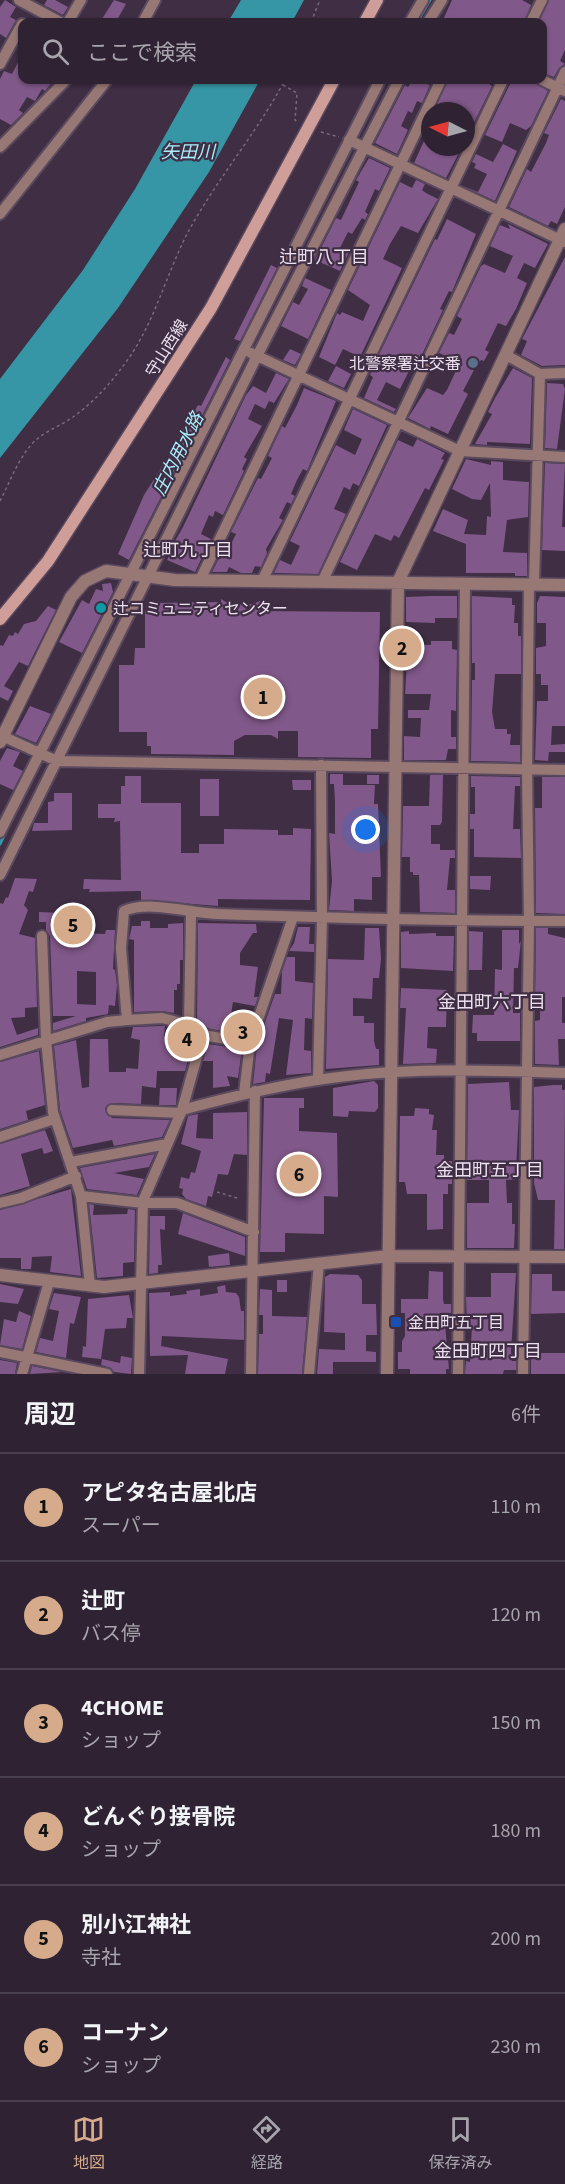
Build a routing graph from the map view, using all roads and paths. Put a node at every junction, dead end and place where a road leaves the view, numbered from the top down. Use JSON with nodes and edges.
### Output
{"nodes":[{"id":1,"x":19,"y":0,"type":"edge"},
{"id":2,"x":81,"y":0,"type":"edge"},
{"id":3,"x":155,"y":0,"type":"edge"},
{"id":4,"x":320,"y":0,"type":"edge"},
{"id":5,"x":377,"y":0,"type":"edge"},
{"id":6,"x":423,"y":0,"type":"edge"},
{"id":7,"x":442,"y":0,"type":"edge"},
{"id":8,"x":542,"y":0,"type":"edge"},
{"id":9,"x":34,"y":4,"type":"edge"},
{"id":10,"x":26,"y":18,"type":"edge"},
{"id":11,"x":54,"y":18,"type":"edge"},
{"id":12,"x":70,"y":18,"type":"edge"},
{"id":13,"x":145,"y":18,"type":"edge"},
{"id":14,"x":313,"y":18,"type":"edge"},
{"id":15,"x":367,"y":18,"type":"edge"},
{"id":16,"x":412,"y":18,"type":"edge"},
{"id":17,"x":431,"y":18,"type":"edge"},
{"id":18,"x":533,"y":18,"type":"edge"},
{"id":19,"x":18,"y":32,"type":"edge"},
{"id":20,"x":0,"y":64,"type":"edge"},
{"id":21,"x":565,"y":72,"type":"edge"},
{"id":22,"x":547,"y":82,"type":"edge"},
{"id":23,"x":61,"y":84,"type":"edge"},
{"id":24,"x":104,"y":84,"type":"edge"},
{"id":25,"x":332,"y":84,"type":"edge"},
{"id":26,"x":378,"y":84,"type":"edge"},
{"id":27,"x":397,"y":84,"type":"edge"},
{"id":28,"x":439,"y":84,"type":"edge"},
{"id":29,"x":501,"y":84,"type":"edge"},
{"id":30,"x":283,"y":85,"type":"joint"},
{"id":31,"x":561,"y":89,"type":"edge"},
{"id":32,"x":295,"y":120,"type":"dead end"},
{"id":33,"x":308,"y":128,"type":"junction"},
{"id":34,"x":5,"y":134,"type":"edge"},
{"id":35,"x":349,"y":140,"type":"junction"},
{"id":36,"x":0,"y":147,"type":"edge"},
{"id":37,"x":364,"y":148,"type":"junction"},
{"id":38,"x":401,"y":165,"type":"junction"},
{"id":39,"x":451,"y":189,"type":"junction"},
{"id":40,"x":499,"y":213,"type":"junction"},
{"id":41,"x":0,"y":214,"type":"edge"},
{"id":42,"x":563,"y":238,"type":"edge"},
{"id":43,"x":243,"y":349,"type":"junction"},
{"id":44,"x":506,"y":355,"type":"junction"},
{"id":45,"x":257,"y":356,"type":"junction"},
{"id":46,"x":565,"y":373,"type":"edge"},
{"id":47,"x":540,"y":374,"type":"junction"},
{"id":48,"x":299,"y":376,"type":"junction"},
{"id":49,"x":349,"y":400,"type":"junction"},
{"id":50,"x":398,"y":423,"type":"junction"},
{"id":51,"x":460,"y":451,"type":"junction"},
{"id":52,"x":537,"y":455,"type":"junction"},
{"id":53,"x":565,"y":457,"type":"edge"},
{"id":54,"x":185,"y":462,"type":"junction"},
{"id":55,"x":201,"y":470,"type":"junction"},
{"id":56,"x":0,"y":501,"type":"edge"},
{"id":57,"x":130,"y":574,"type":"junction"},
{"id":58,"x":148,"y":578,"type":"junction"},
{"id":59,"x":200,"y":580,"type":"junction"},
{"id":60,"x":262,"y":581,"type":"junction"},
{"id":61,"x":322,"y":582,"type":"junction"},
{"id":62,"x":398,"y":582,"type":"junction"},
{"id":63,"x":465,"y":583,"type":"junction"},
{"id":64,"x":532,"y":584,"type":"junction"},
{"id":65,"x":565,"y":585,"type":"edge"},
{"id":66,"x":0,"y":619,"type":"edge"},
{"id":67,"x":1,"y":738,"type":"edge"},
{"id":68,"x":41,"y":754,"type":"junction"},
{"id":69,"x":57,"y":761,"type":"junction"},
{"id":70,"x":321,"y":765,"type":"junction"},
{"id":71,"x":395,"y":766,"type":"junction"},
{"id":72,"x":464,"y":767,"type":"junction"},
{"id":73,"x":527,"y":770,"type":"junction"},
{"id":74,"x":565,"y":770,"type":"edge"},
{"id":75,"x":0,"y":832,"type":"edge"},
{"id":76,"x":0,"y":875,"type":"edge"},
{"id":77,"x":191,"y":913,"type":"junction"},
{"id":78,"x":293,"y":917,"type":"junction"},
{"id":79,"x":322,"y":918,"type":"junction"},
{"id":80,"x":393,"y":920,"type":"junction"},
{"id":81,"x":463,"y":921,"type":"junction"},
{"id":82,"x":529,"y":921,"type":"junction"},
{"id":83,"x":565,"y":921,"type":"edge"},
{"id":84,"x":42,"y":936,"type":"dead end"},
{"id":85,"x":127,"y":1020,"type":"junction"},
{"id":86,"x":189,"y":1025,"type":"junction"},
{"id":87,"x":203,"y":1035,"type":"junction"},
{"id":88,"x":46,"y":1040,"type":"junction"},
{"id":89,"x":250,"y":1043,"type":"junction"},
{"id":90,"x":0,"y":1055,"type":"edge"},
{"id":91,"x":461,"y":1071,"type":"junction"},
{"id":92,"x":391,"y":1072,"type":"junction"},
{"id":93,"x":526,"y":1072,"type":"junction"},
{"id":94,"x":565,"y":1073,"type":"edge"},
{"id":95,"x":318,"y":1080,"type":"junction"},
{"id":96,"x":249,"y":1093,"type":"junction"},
{"id":97,"x":112,"y":1110,"type":"dead end"},
{"id":98,"x":181,"y":1111,"type":"junction"},
{"id":99,"x":54,"y":1119,"type":"junction"},
{"id":100,"x":0,"y":1137,"type":"edge"},
{"id":101,"x":167,"y":1144,"type":"junction"},
{"id":102,"x":71,"y":1162,"type":"junction"},
{"id":103,"x":76,"y":1176,"type":"junction"},
{"id":104,"x":217,"y":1192,"type":"dead end"},
{"id":105,"x":81,"y":1196,"type":"junction"},
{"id":106,"x":237,"y":1198,"type":"dead end"},
{"id":107,"x":0,"y":1203,"type":"edge"},
{"id":108,"x":143,"y":1203,"type":"junction"},
{"id":109,"x":254,"y":1232,"type":"junction"},
{"id":110,"x":388,"y":1256,"type":"junction"},
{"id":111,"x":458,"y":1256,"type":"junction"},
{"id":112,"x":524,"y":1257,"type":"junction"},
{"id":113,"x":565,"y":1257,"type":"edge"},
{"id":114,"x":319,"y":1263,"type":"junction"},
{"id":115,"x":253,"y":1271,"type":"junction"},
{"id":116,"x":0,"y":1275,"type":"edge"},
{"id":117,"x":49,"y":1282,"type":"junction"},
{"id":118,"x":141,"y":1283,"type":"junction"},
{"id":119,"x":90,"y":1286,"type":"junction"},
{"id":120,"x":0,"y":1352,"type":"edge"},
{"id":121,"x":27,"y":1358,"type":"junction"},
{"id":122,"x":22,"y":1374,"type":"edge"},
{"id":123,"x":107,"y":1374,"type":"edge"},
{"id":124,"x":139,"y":1374,"type":"edge"},
{"id":125,"x":251,"y":1374,"type":"edge"},
{"id":126,"x":309,"y":1374,"type":"edge"},
{"id":127,"x":387,"y":1374,"type":"edge"},
{"id":128,"x":458,"y":1374,"type":"edge"},
{"id":129,"x":523,"y":1374,"type":"edge"}],
"edges":[{"from":1,"to":9,"type":"street"},
{"from":2,"to":12,"type":"street"},
{"from":3,"to":13,"type":"street"},
{"from":4,"to":14,"type":"path"},
{"from":5,"to":15,"type":"main road"},
{"from":6,"to":16,"type":"street"},
{"from":7,"to":17,"type":"street"},
{"from":8,"to":18,"type":"street"},
{"from":9,"to":10,"type":"street"},
{"from":9,"to":11,"type":"street"},
{"from":19,"to":20,"type":"street"},
{"from":21,"to":31,"type":"street"},
{"from":22,"to":31,"type":"street"},
{"from":23,"to":34,"type":"street"},
{"from":24,"to":41,"type":"street"},
{"from":25,"to":33,"type":"main road","name":"守山西線"},
{"from":26,"to":35,"type":"street"},
{"from":27,"to":37,"type":"street"},
{"from":28,"to":38,"type":"street"},
{"from":29,"to":39,"type":"street"},
{"from":30,"to":32,"type":"path"},
{"from":30,"to":56,"type":"path"},
{"from":31,"to":40,"type":"street"},
{"from":33,"to":35,"type":"path"},
{"from":33,"to":66,"type":"main road","name":"守山西線"},
{"from":34,"to":36,"type":"street"},
{"from":35,"to":37,"type":"street"},
{"from":35,"to":43,"type":"street"},
{"from":37,"to":38,"type":"street"},
{"from":37,"to":45,"type":"street"},
{"from":38,"to":39,"type":"street"},
{"from":38,"to":48,"type":"street"},
{"from":39,"to":40,"type":"street"},
{"from":39,"to":49,"type":"street"},
{"from":40,"to":42,"type":"street"},
{"from":40,"to":50,"type":"street"},
{"from":42,"to":44,"type":"street"},
{"from":43,"to":45,"type":"street"},
{"from":43,"to":54,"type":"street"},
{"from":44,"to":47,"type":"street"},
{"from":44,"to":51,"type":"street"},
{"from":45,"to":48,"type":"street"},
{"from":45,"to":55,"type":"street"},
{"from":46,"to":47,"type":"street"},
{"from":47,"to":52,"type":"street"},
{"from":48,"to":49,"type":"street"},
{"from":48,"to":59,"type":"street"},
{"from":49,"to":50,"type":"street"},
{"from":49,"to":60,"type":"street"},
{"from":50,"to":51,"type":"street"},
{"from":50,"to":61,"type":"street"},
{"from":51,"to":52,"type":"street"},
{"from":51,"to":62,"type":"street"},
{"from":52,"to":53,"type":"street"},
{"from":52,"to":64,"type":"street"},
{"from":54,"to":55,"type":"street"},
{"from":54,"to":57,"type":"street"},
{"from":55,"to":58,"type":"street"},
{"from":57,"to":58,"type":"street"},
{"from":57,"to":67,"type":"street"},
{"from":57,"to":68,"type":"street"},
{"from":58,"to":59,"type":"street"},
{"from":58,"to":69,"type":"street"},
{"from":59,"to":60,"type":"street"},
{"from":60,"to":61,"type":"street"},
{"from":61,"to":62,"type":"street"},
{"from":62,"to":63,"type":"street"},
{"from":62,"to":71,"type":"street"},
{"from":63,"to":64,"type":"street"},
{"from":63,"to":72,"type":"street"},
{"from":64,"to":65,"type":"street"},
{"from":64,"to":73,"type":"street"},
{"from":67,"to":68,"type":"street"},
{"from":68,"to":69,"type":"street"},
{"from":68,"to":75,"type":"street"},
{"from":69,"to":70,"type":"street"},
{"from":69,"to":76,"type":"street"},
{"from":70,"to":71,"type":"street"},
{"from":70,"to":79,"type":"street"},
{"from":71,"to":72,"type":"street"},
{"from":71,"to":80,"type":"street"},
{"from":72,"to":73,"type":"street"},
{"from":72,"to":81,"type":"street"},
{"from":73,"to":74,"type":"street"},
{"from":73,"to":82,"type":"street"},
{"from":77,"to":78,"type":"street"},
{"from":77,"to":85,"type":"street"},
{"from":77,"to":86,"type":"street"},
{"from":78,"to":79,"type":"street"},
{"from":78,"to":89,"type":"street"},
{"from":79,"to":80,"type":"street"},
{"from":79,"to":95,"type":"street"},
{"from":80,"to":81,"type":"street"},
{"from":80,"to":92,"type":"street"},
{"from":81,"to":82,"type":"street"},
{"from":81,"to":91,"type":"street"},
{"from":82,"to":83,"type":"street"},
{"from":82,"to":93,"type":"street"},
{"from":84,"to":88,"type":"street"},
{"from":85,"to":86,"type":"street"},
{"from":85,"to":88,"type":"street"},
{"from":86,"to":87,"type":"street"},
{"from":87,"to":89,"type":"street"},
{"from":87,"to":98,"type":"street"},
{"from":88,"to":90,"type":"street"},
{"from":88,"to":99,"type":"street"},
{"from":89,"to":96,"type":"street"},
{"from":91,"to":92,"type":"street"},
{"from":91,"to":93,"type":"street"},
{"from":91,"to":111,"type":"street"},
{"from":92,"to":95,"type":"street"},
{"from":92,"to":110,"type":"street"},
{"from":93,"to":94,"type":"street"},
{"from":93,"to":112,"type":"street"},
{"from":95,"to":96,"type":"street"},
{"from":96,"to":98,"type":"street"},
{"from":96,"to":109,"type":"street"},
{"from":97,"to":98,"type":"street"},
{"from":98,"to":101,"type":"street"},
{"from":99,"to":100,"type":"street"},
{"from":99,"to":102,"type":"street"},
{"from":101,"to":102,"type":"street"},
{"from":101,"to":108,"type":"street"},
{"from":102,"to":103,"type":"street"},
{"from":103,"to":105,"type":"street"},
{"from":103,"to":107,"type":"street"},
{"from":104,"to":106,"type":"path"},
{"from":105,"to":108,"type":"street"},
{"from":105,"to":119,"type":"street"},
{"from":108,"to":109,"type":"street"},
{"from":108,"to":118,"type":"street"},
{"from":109,"to":115,"type":"street"},
{"from":110,"to":111,"type":"street"},
{"from":110,"to":114,"type":"street"},
{"from":110,"to":127,"type":"street"},
{"from":111,"to":112,"type":"street"},
{"from":111,"to":128,"type":"street"},
{"from":112,"to":113,"type":"street"},
{"from":112,"to":129,"type":"street"},
{"from":114,"to":115,"type":"street"},
{"from":114,"to":126,"type":"street"},
{"from":115,"to":118,"type":"street"},
{"from":115,"to":125,"type":"street"},
{"from":116,"to":117,"type":"street"},
{"from":117,"to":119,"type":"street"},
{"from":117,"to":121,"type":"street"},
{"from":118,"to":119,"type":"street"},
{"from":118,"to":124,"type":"street"},
{"from":120,"to":121,"type":"street"},
{"from":121,"to":122,"type":"street"},
{"from":121,"to":123,"type":"street"}]}
